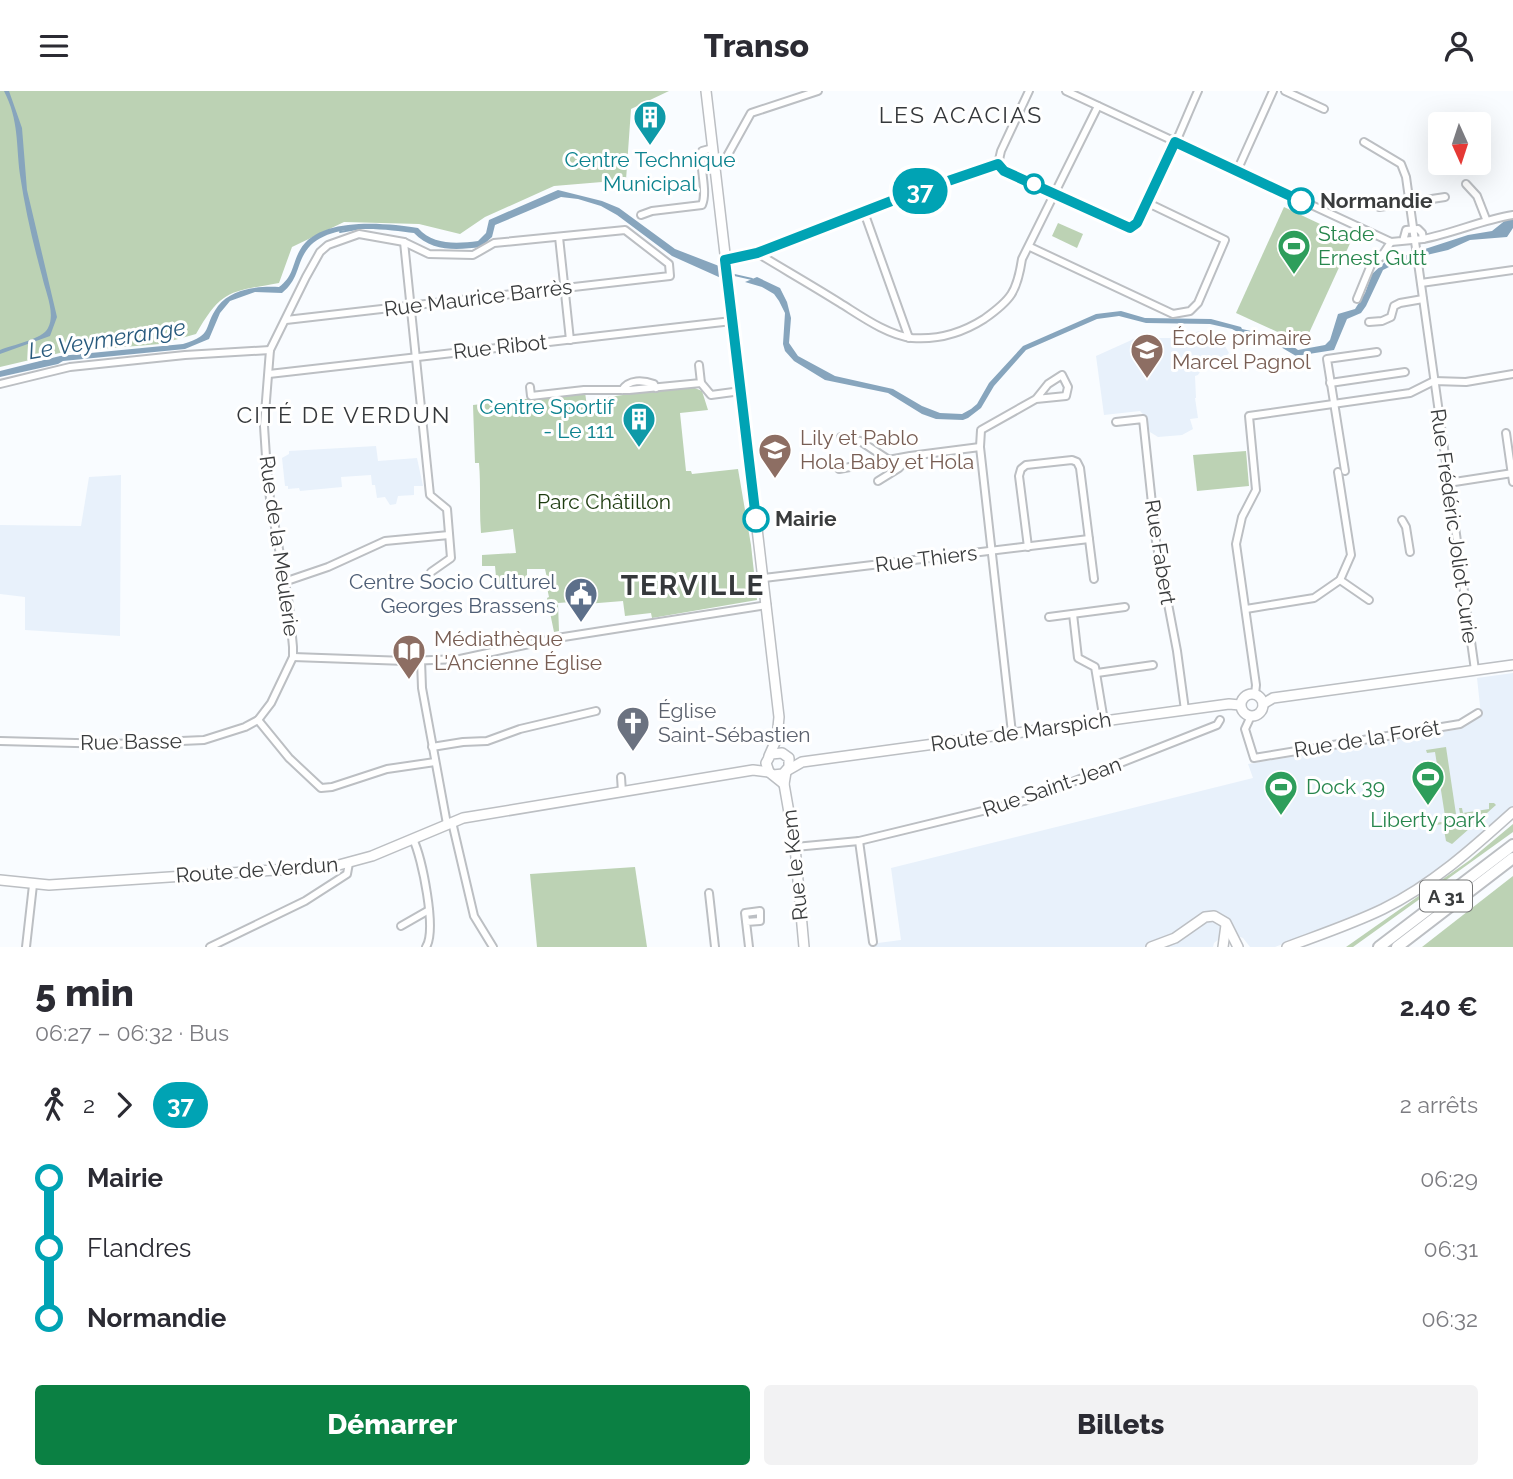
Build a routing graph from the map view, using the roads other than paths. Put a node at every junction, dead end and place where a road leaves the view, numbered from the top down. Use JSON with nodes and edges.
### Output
{"nodes":[{"id":1,"x":706,"y":91,"type":"edge"},
{"id":2,"x":818,"y":91,"type":"edge"},
{"id":3,"x":1029,"y":91,"type":"edge"},
{"id":4,"x":1066,"y":91,"type":"edge"},
{"id":5,"x":1198,"y":91,"type":"edge"},
{"id":6,"x":1273,"y":91,"type":"edge"},
{"id":7,"x":1285,"y":91,"type":"edge"},
{"id":8,"x":1098,"y":106,"type":"junction"},
{"id":9,"x":1324,"y":109,"type":"dead end"},
{"id":10,"x":1175,"y":142,"type":"junction"},
{"id":11,"x":1364,"y":142,"type":"dead end"},
{"id":12,"x":713,"y":148,"type":"junction"},
{"id":13,"x":714,"y":160,"type":"junction"},
{"id":14,"x":998,"y":164,"type":"junction"},
{"id":15,"x":1237,"y":171,"type":"junction"},
{"id":16,"x":1466,"y":184,"type":"dead end"},
{"id":17,"x":1055,"y":194,"type":"junction"},
{"id":18,"x":1445,"y":197,"type":"dead end"},
{"id":19,"x":1410,"y":202,"type":"junction"},
{"id":20,"x":1147,"y":203,"type":"junction"},
{"id":21,"x":1379,"y":207,"type":"dead end"},
{"id":22,"x":864,"y":212,"type":"junction"},
{"id":23,"x":641,"y":215,"type":"dead end"},
{"id":24,"x":1513,"y":215,"type":"edge"},
{"id":25,"x":1486,"y":219,"type":"junction"},
{"id":26,"x":1412,"y":228,"type":"junction"},
{"id":27,"x":559,"y":237,"type":"junction"},
{"id":28,"x":1423,"y":239,"type":"junction"},
{"id":29,"x":1403,"y":241,"type":"junction"},
{"id":30,"x":404,"y":242,"type":"junction"},
{"id":31,"x":1391,"y":242,"type":"junction"},
{"id":32,"x":1414,"y":244,"type":"junction"},
{"id":33,"x":1030,"y":247,"type":"junction"},
{"id":34,"x":757,"y":253,"type":"junction"},
{"id":35,"x":725,"y":260,"type":"junction"},
{"id":36,"x":1513,"y":270,"type":"edge"},
{"id":37,"x":1421,"y":283,"type":"junction"},
{"id":38,"x":565,"y":288,"type":"junction"},
{"id":39,"x":1357,"y":299,"type":"dead end"},
{"id":40,"x":1423,"y":299,"type":"junction"},
{"id":41,"x":410,"y":306,"type":"junction"},
{"id":42,"x":286,"y":320,"type":"junction"},
{"id":43,"x":732,"y":321,"type":"junction"},
{"id":44,"x":1369,"y":322,"type":"dead end"},
{"id":45,"x":909,"y":338,"type":"junction"},
{"id":46,"x":570,"y":339,"type":"junction"},
{"id":47,"x":270,"y":350,"type":"junction"},
{"id":48,"x":1377,"y":352,"type":"dead end"},
{"id":49,"x":416,"y":357,"type":"junction"},
{"id":50,"x":699,"y":365,"type":"dead end"},
{"id":51,"x":1405,"y":372,"type":"dead end"},
{"id":52,"x":269,"y":374,"type":"junction"},
{"id":53,"x":1513,"y":375,"type":"edge"},
{"id":54,"x":1433,"y":381,"type":"junction"},
{"id":55,"x":701,"y":383,"type":"junction"},
{"id":56,"x":1330,"y":383,"type":"junction"},
{"id":57,"x":0,"y":384,"type":"edge"},
{"id":58,"x":530,"y":387,"type":"dead end"},
{"id":59,"x":741,"y":391,"type":"junction"},
{"id":60,"x":1036,"y":399,"type":"junction"},
{"id":61,"x":1333,"y":404,"type":"junction"},
{"id":62,"x":1116,"y":422,"type":"dead end"},
{"id":63,"x":1506,"y":433,"type":"dead end"},
{"id":64,"x":841,"y":437,"type":"dead end"},
{"id":65,"x":980,"y":447,"type":"junction"},
{"id":66,"x":910,"y":456,"type":"junction"},
{"id":67,"x":889,"y":460,"type":"junction"},
{"id":68,"x":839,"y":469,"type":"dead end"},
{"id":69,"x":1512,"y":474,"type":"edge"},
{"id":70,"x":877,"y":481,"type":"dead end"},
{"id":71,"x":1513,"y":482,"type":"edge"},
{"id":72,"x":1448,"y":484,"type":"junction"},
{"id":73,"x":1402,"y":520,"type":"dead end"},
{"id":74,"x":449,"y":535,"type":"junction"},
{"id":75,"x":1089,"y":539,"type":"junction"},
{"id":76,"x":1028,"y":547,"type":"junction"},
{"id":77,"x":991,"y":551,"type":"junction"},
{"id":78,"x":1410,"y":552,"type":"dead end"},
{"id":79,"x":431,"y":572,"type":"dead end"},
{"id":80,"x":764,"y":578,"type":"junction"},
{"id":81,"x":1094,"y":579,"type":"dead end"},
{"id":82,"x":1340,"y":580,"type":"junction"},
{"id":83,"x":284,"y":582,"type":"junction"},
{"id":84,"x":1369,"y":600,"type":"dead end"},
{"id":85,"x":767,"y":605,"type":"junction"},
{"id":86,"x":1125,"y":607,"type":"dead end"},
{"id":87,"x":1246,"y":609,"type":"junction"},
{"id":88,"x":1073,"y":614,"type":"junction"},
{"id":89,"x":1049,"y":617,"type":"dead end"},
{"id":90,"x":293,"y":657,"type":"junction"},
{"id":91,"x":421,"y":660,"type":"junction"},
{"id":92,"x":1153,"y":665,"type":"dead end"},
{"id":93,"x":1513,"y":665,"type":"edge"},
{"id":94,"x":1475,"y":670,"type":"junction"},
{"id":95,"x":1097,"y":673,"type":"junction"},
{"id":96,"x":1255,"y":694,"type":"junction"},
{"id":97,"x":1263,"y":704,"type":"junction"},
{"id":98,"x":1240,"y":705,"type":"junction"},
{"id":99,"x":1185,"y":710,"type":"junction"},
{"id":100,"x":596,"y":711,"type":"dead end"},
{"id":101,"x":1478,"y":713,"type":"dead end"},
{"id":102,"x":1251,"y":716,"type":"junction"},
{"id":103,"x":258,"y":720,"type":"junction"},
{"id":104,"x":1220,"y":720,"type":"dead end"},
{"id":105,"x":1104,"y":721,"type":"junction"},
{"id":106,"x":1012,"y":733,"type":"junction"},
{"id":107,"x":777,"y":738,"type":"junction"},
{"id":108,"x":0,"y":741,"type":"edge"},
{"id":109,"x":432,"y":747,"type":"junction"},
{"id":110,"x":785,"y":755,"type":"junction"},
{"id":111,"x":768,"y":758,"type":"junction"},
{"id":112,"x":435,"y":762,"type":"junction"},
{"id":113,"x":802,"y":762,"type":"junction"},
{"id":114,"x":753,"y":770,"type":"junction"},
{"id":115,"x":787,"y":771,"type":"junction"},
{"id":116,"x":771,"y":773,"type":"junction"},
{"id":117,"x":621,"y":777,"type":"dead end"},
{"id":118,"x":784,"y":785,"type":"junction"},
{"id":119,"x":622,"y":792,"type":"junction"},
{"id":120,"x":1513,"y":812,"type":"edge"},
{"id":121,"x":449,"y":823,"type":"junction"},
{"id":122,"x":413,"y":839,"type":"junction"},
{"id":123,"x":859,"y":841,"type":"junction"},
{"id":124,"x":1513,"y":845,"type":"edge"},
{"id":125,"x":795,"y":847,"type":"junction"},
{"id":126,"x":1513,"y":858,"type":"edge"},
{"id":127,"x":349,"y":863,"type":"junction"},
{"id":128,"x":0,"y":880,"type":"edge"},
{"id":129,"x":33,"y":885,"type":"junction"},
{"id":130,"x":709,"y":893,"type":"dead end"},
{"id":131,"x":429,"y":910,"type":"junction"},
{"id":132,"x":746,"y":922,"type":"dead end"},
{"id":133,"x":1226,"y":923,"type":"junction"},
{"id":134,"x":401,"y":926,"type":"dead end"},
{"id":135,"x":873,"y":941,"type":"dead end"},
{"id":136,"x":26,"y":947,"type":"edge"},
{"id":137,"x":210,"y":947,"type":"edge"},
{"id":138,"x":426,"y":947,"type":"edge"},
{"id":139,"x":493,"y":947,"type":"edge"},
{"id":140,"x":715,"y":947,"type":"edge"},
{"id":141,"x":749,"y":947,"type":"edge"},
{"id":142,"x":804,"y":947,"type":"edge"},
{"id":143,"x":1151,"y":947,"type":"edge"},
{"id":144,"x":1223,"y":947,"type":"edge"},
{"id":145,"x":1238,"y":947,"type":"edge"},
{"id":146,"x":1287,"y":947,"type":"edge"},
{"id":147,"x":1379,"y":947,"type":"edge"},
{"id":148,"x":1397,"y":947,"type":"edge"}],
"edges":[{"from":1,"to":12,"type":"main road","name":"Route de Verdun"},
{"from":2,"to":13,"type":"street"},
{"from":3,"to":14,"type":"street"},
{"from":4,"to":8,"type":"street"},
{"from":5,"to":10,"type":"street"},
{"from":6,"to":15,"type":"street"},
{"from":7,"to":9,"type":"street"},
{"from":8,"to":10,"type":"street"},
{"from":8,"to":17,"type":"street"},
{"from":10,"to":15,"type":"street"},
{"from":10,"to":20,"type":"street"},
{"from":11,"to":19,"type":"street","name":"Rue Frédéric Joliot Curie"},
{"from":12,"to":13,"type":"main road","name":"Route de Verdun"},
{"from":12,"to":23,"type":"street"},
{"from":13,"to":35,"type":"main road","name":"Route de Verdun"},
{"from":14,"to":17,"type":"street"},
{"from":14,"to":22,"type":"street"},
{"from":15,"to":31,"type":"street"},
{"from":16,"to":25,"type":"street"},
{"from":17,"to":20,"type":"street"},
{"from":17,"to":33,"type":"street"},
{"from":18,"to":19,"type":"street"},
{"from":19,"to":21,"type":"street"},
{"from":19,"to":26,"type":"street","name":"Rue Frédéric Joliot Curie"},
{"from":20,"to":33,"type":"street"},
{"from":22,"to":34,"type":"street"},
{"from":22,"to":45,"type":"street"},
{"from":24,"to":25,"type":"street"},
{"from":25,"to":28,"type":"street"},
{"from":26,"to":28,"type":"street"},
{"from":26,"to":29,"type":"street"},
{"from":26,"to":32,"type":"street","name":"Rue Frédéric Joliot Curie"},
{"from":27,"to":30,"type":"street"},
{"from":27,"to":38,"type":"street"},
{"from":27,"to":38,"type":"street","name":"Rue Maurice Barrès"},
{"from":28,"to":32,"type":"street"},
{"from":29,"to":31,"type":"street"},
{"from":29,"to":32,"type":"street"},
{"from":30,"to":41,"type":"street"},
{"from":30,"to":42,"type":"street"},
{"from":31,"to":39,"type":"street"},
{"from":32,"to":37,"type":"street","name":"Rue Frédéric Joliot Curie"},
{"from":33,"to":45,"type":"street"},
{"from":34,"to":35,"type":"street"},
{"from":34,"to":45,"type":"street"},
{"from":35,"to":43,"type":"main road","name":"Route de Verdun"},
{"from":36,"to":37,"type":"street"},
{"from":37,"to":40,"type":"street","name":"Rue Frédéric Joliot Curie"},
{"from":38,"to":41,"type":"street","name":"Rue Maurice Barrès"},
{"from":38,"to":46,"type":"street"},
{"from":40,"to":44,"type":"street"},
{"from":40,"to":54,"type":"street","name":"Rue Frédéric Joliot Curie"},
{"from":41,"to":42,"type":"street","name":"Rue Maurice Barrès"},
{"from":41,"to":49,"type":"street"},
{"from":42,"to":47,"type":"street"},
{"from":43,"to":46,"type":"street","name":"Rue Ribot"},
{"from":43,"to":59,"type":"main road","name":"Route de Verdun"},
{"from":46,"to":49,"type":"street","name":"Rue Ribot"},
{"from":47,"to":52,"type":"street","name":"Rue de la Meulerie"},
{"from":47,"to":57,"type":"street"},
{"from":48,"to":56,"type":"street"},
{"from":49,"to":52,"type":"street","name":"Rue Ribot"},
{"from":49,"to":74,"type":"street"},
{"from":50,"to":55,"type":"street"},
{"from":51,"to":56,"type":"street"},
{"from":52,"to":83,"type":"street","name":"Rue de la Meulerie"},
{"from":53,"to":54,"type":"street"},
{"from":54,"to":61,"type":"street"},
{"from":54,"to":72,"type":"street","name":"Rue Frédéric Joliot Curie"},
{"from":55,"to":58,"type":"street"},
{"from":55,"to":59,"type":"street"},
{"from":56,"to":61,"type":"street"},
{"from":59,"to":80,"type":"main road","name":"Route de Verdun"},
{"from":60,"to":60,"type":"street"},
{"from":60,"to":65,"type":"street"},
{"from":61,"to":82,"type":"street"},
{"from":61,"to":87,"type":"street"},
{"from":62,"to":99,"type":"street","name":"Rue Fabert"},
{"from":63,"to":69,"type":"street"},
{"from":64,"to":67,"type":"street"},
{"from":65,"to":66,"type":"street"},
{"from":65,"to":77,"type":"street"},
{"from":66,"to":67,"type":"street"},
{"from":66,"to":70,"type":"street"},
{"from":67,"to":68,"type":"street"},
{"from":69,"to":71,"type":"street"},
{"from":69,"to":72,"type":"street"},
{"from":72,"to":94,"type":"street","name":"Rue Frédéric Joliot Curie"},
{"from":73,"to":78,"type":"street"},
{"from":74,"to":79,"type":"street"},
{"from":74,"to":83,"type":"street"},
{"from":75,"to":76,"type":"street","name":"Rue Thiers"},
{"from":75,"to":76,"type":"street"},
{"from":75,"to":81,"type":"street"},
{"from":76,"to":77,"type":"street","name":"Rue Thiers"},
{"from":77,"to":80,"type":"street","name":"Rue Thiers"},
{"from":77,"to":106,"type":"street"},
{"from":80,"to":85,"type":"main road","name":"Route de Verdun"},
{"from":82,"to":84,"type":"street"},
{"from":82,"to":87,"type":"street"},
{"from":83,"to":90,"type":"street","name":"Rue de la Meulerie"},
{"from":85,"to":91,"type":"street"},
{"from":85,"to":107,"type":"main road","name":"Route de Verdun"},
{"from":86,"to":88,"type":"street"},
{"from":87,"to":96,"type":"street"},
{"from":88,"to":89,"type":"street"},
{"from":88,"to":95,"type":"street"},
{"from":90,"to":91,"type":"street"},
{"from":90,"to":103,"type":"street"},
{"from":91,"to":109,"type":"street"},
{"from":92,"to":95,"type":"street"},
{"from":93,"to":94,"type":"main road"},
{"from":94,"to":97,"type":"main road"},
{"from":95,"to":105,"type":"street"},
{"from":96,"to":97,"type":"main road"},
{"from":96,"to":98,"type":"main road"},
{"from":97,"to":102,"type":"main road"},
{"from":98,"to":99,"type":"main road","name":"Route de Marspich"},
{"from":98,"to":102,"type":"main road"},
{"from":99,"to":105,"type":"main road","name":"Route de Marspich"},
{"from":100,"to":109,"type":"street"},
{"from":101,"to":102,"type":"street","name":"Rue de la Forêt"},
{"from":103,"to":108,"type":"street","name":"Rue Basse"},
{"from":103,"to":112,"type":"street"},
{"from":104,"to":123,"type":"street","name":"Rue Saint-Jean"},
{"from":105,"to":106,"type":"main road","name":"Route de Marspich"},
{"from":106,"to":113,"type":"main road","name":"Route de Marspich"},
{"from":107,"to":110,"type":"main road","name":"Route de Verdun"},
{"from":107,"to":111,"type":"main road","name":"Route de Verdun"},
{"from":109,"to":112,"type":"street"},
{"from":110,"to":111,"type":"main road"},
{"from":110,"to":113,"type":"main road","name":"Route de Marspich"},
{"from":110,"to":115,"type":"main road"},
{"from":111,"to":114,"type":"main road","name":"Route de Verdun"},
{"from":111,"to":116,"type":"main road"},
{"from":112,"to":121,"type":"street"},
{"from":113,"to":115,"type":"main road","name":"Route de Marspich"},
{"from":114,"to":116,"type":"main road","name":"Route de Verdun"},
{"from":114,"to":119,"type":"main road","name":"Route de Verdun"},
{"from":115,"to":116,"type":"main road"},
{"from":115,"to":118,"type":"main road","name":"Rue le Kem"},
{"from":116,"to":118,"type":"main road","name":"Rue le Kem"},
{"from":117,"to":119,"type":"street"},
{"from":118,"to":125,"type":"main road","name":"Rue le Kem"},
{"from":119,"to":121,"type":"main road","name":"Route de Verdun"},
{"from":120,"to":146,"type":"main road"},
{"from":121,"to":122,"type":"main road","name":"Route de Verdun"},
{"from":121,"to":139,"type":"street"},
{"from":122,"to":127,"type":"main road","name":"Route de Verdun"},
{"from":122,"to":131,"type":"street"},
{"from":123,"to":125,"type":"street","name":"Rue Saint-Jean"},
{"from":123,"to":135,"type":"street"},
{"from":124,"to":147,"type":"highway","number":"A 31"},
{"from":125,"to":142,"type":"main road","name":"Rue le Kem"},
{"from":126,"to":148,"type":"highway","number":"A 31"},
{"from":127,"to":129,"type":"main road","name":"Route de Verdun"},
{"from":127,"to":137,"type":"street"},
{"from":128,"to":129,"type":"main road","name":"Route de Verdun"},
{"from":129,"to":136,"type":"street"},
{"from":130,"to":140,"type":"street"},
{"from":131,"to":134,"type":"street"},
{"from":131,"to":138,"type":"street"},
{"from":132,"to":141,"type":"street"},
{"from":133,"to":143,"type":"main road"},
{"from":133,"to":144,"type":"main road"},
{"from":133,"to":145,"type":"main road"}]}
